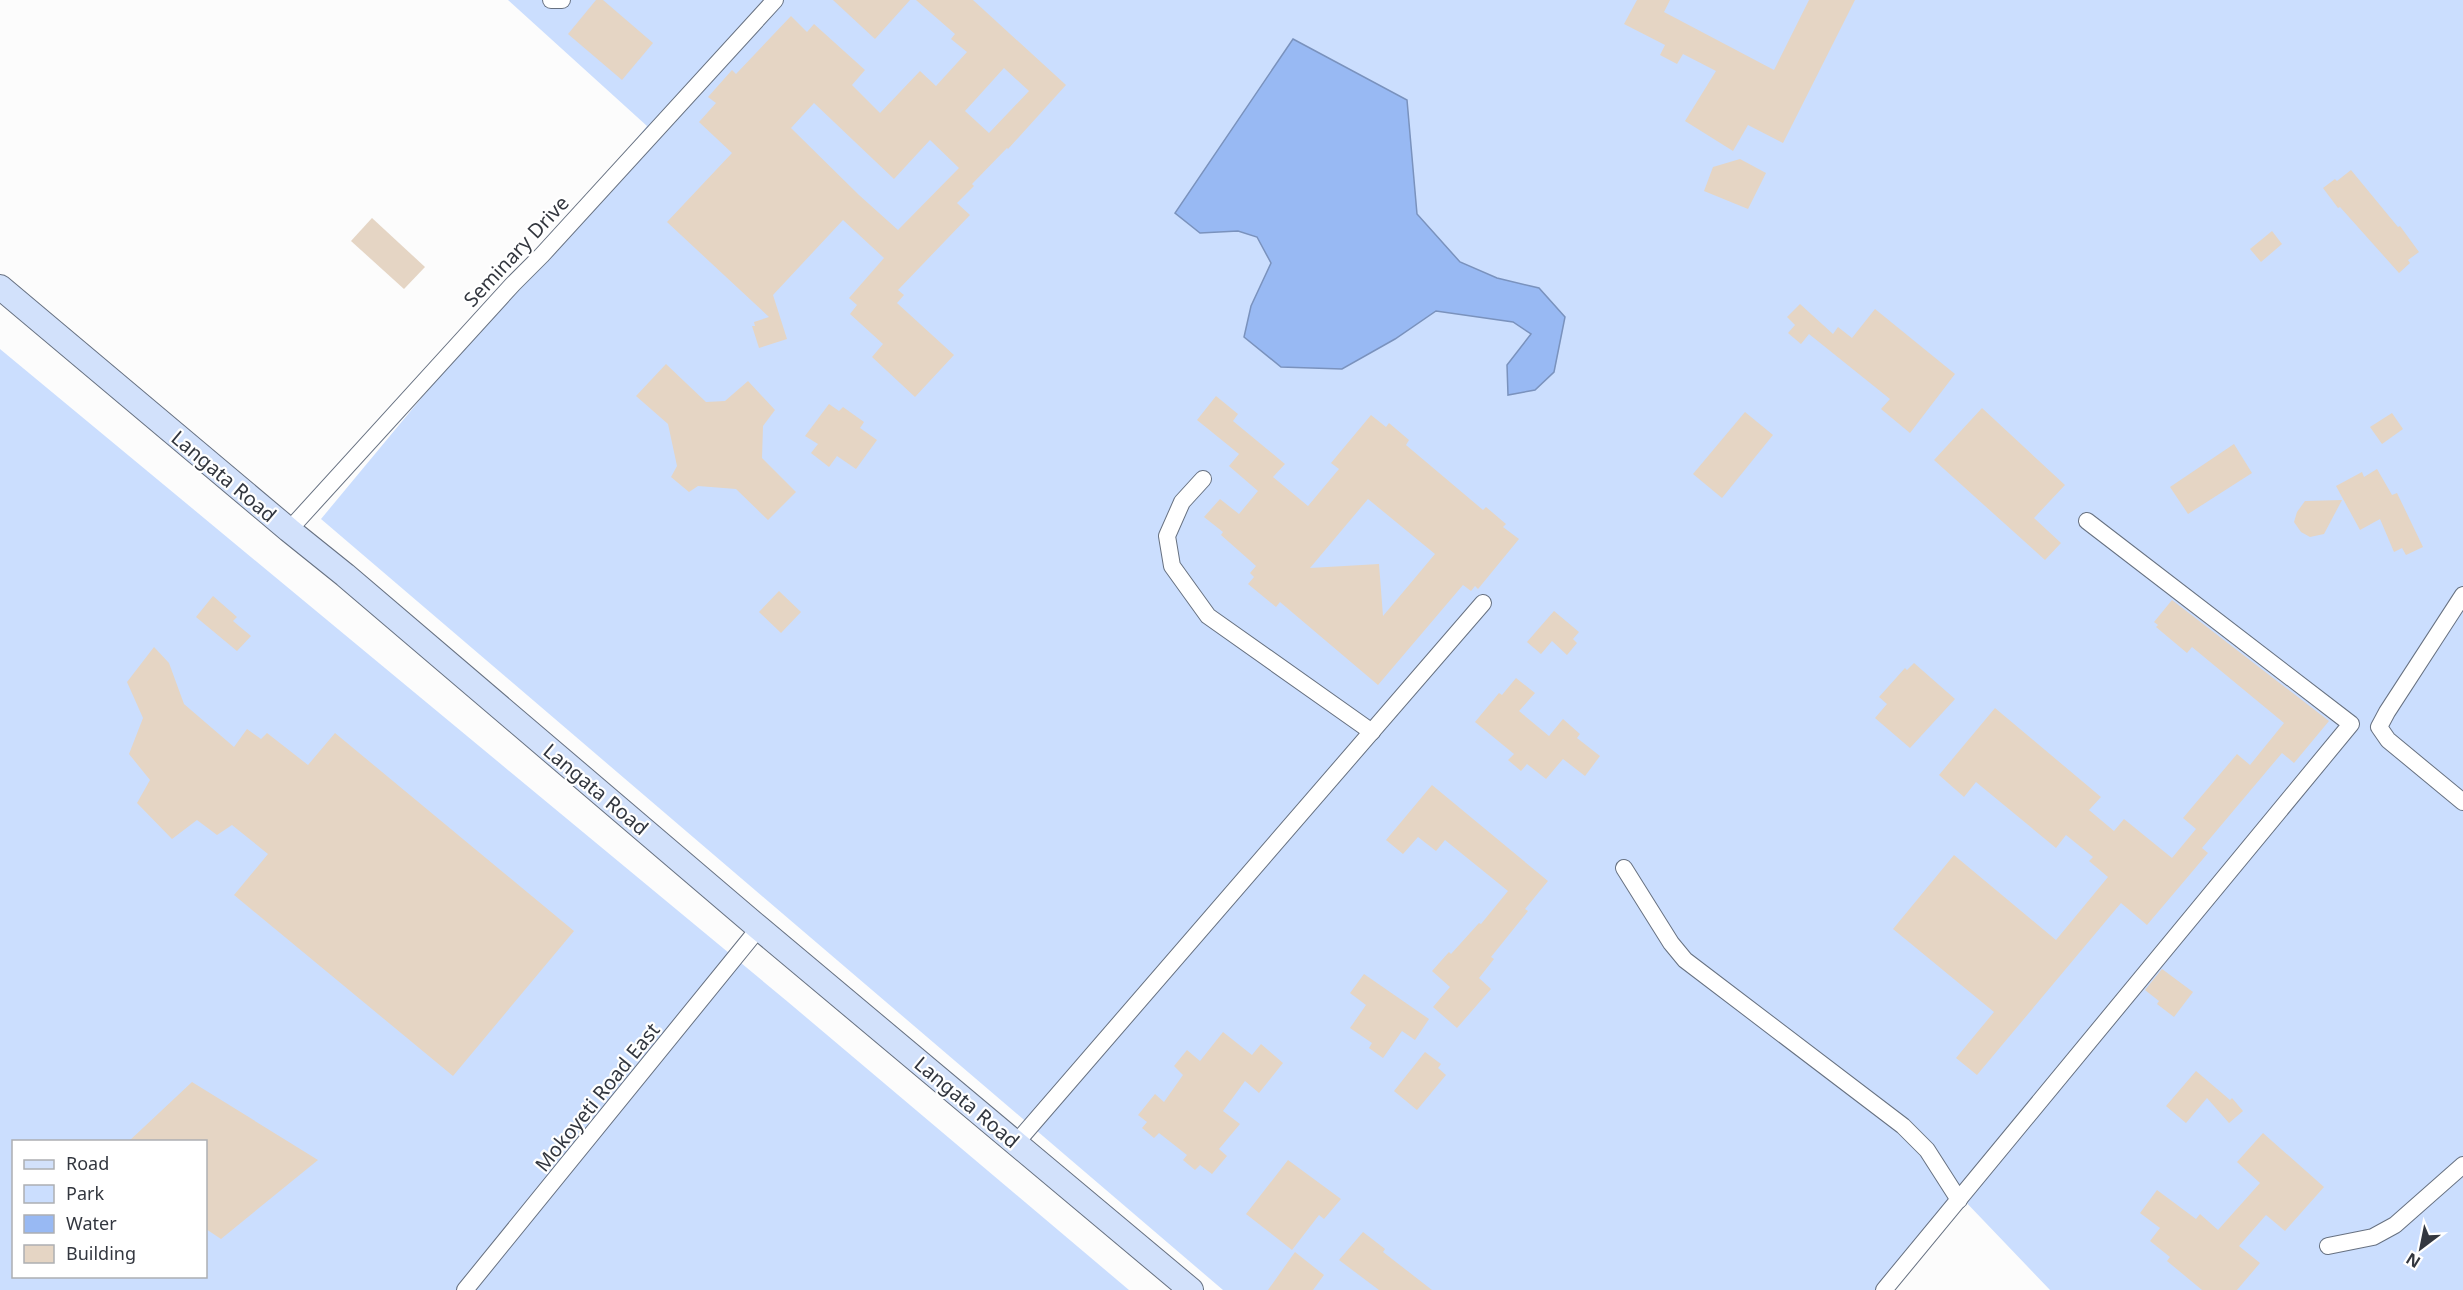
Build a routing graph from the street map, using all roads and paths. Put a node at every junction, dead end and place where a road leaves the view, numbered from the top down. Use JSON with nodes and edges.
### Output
{"nodes":[{"id":1,"x":550,"y":0,"type":"edge"},
{"id":2,"x":562,"y":0,"type":"edge"},
{"id":3,"x":775,"y":0,"type":"edge"},
{"id":4,"x":0,"y":287,"type":"edge"},
{"id":5,"x":1203,"y":479,"type":"dead end"},
{"id":6,"x":2086,"y":521,"type":"dead end"},
{"id":7,"x":289,"y":530,"type":"junction"},
{"id":8,"x":2463,"y":595,"type":"edge"},
{"id":9,"x":1483,"y":603,"type":"dead end"},
{"id":10,"x":1372,"y":732,"type":"junction"},
{"id":11,"x":2463,"y":802,"type":"edge"},
{"id":12,"x":1624,"y":868,"type":"dead end"},
{"id":13,"x":759,"y":928,"type":"junction"},
{"id":14,"x":1016,"y":1143,"type":"junction"},
{"id":15,"x":2463,"y":1165,"type":"edge"},
{"id":16,"x":1959,"y":1200,"type":"junction"},
{"id":17,"x":2328,"y":1246,"type":"dead end"},
{"id":18,"x":465,"y":1290,"type":"edge"},
{"id":19,"x":1191,"y":1290,"type":"edge"},
{"id":20,"x":1884,"y":1290,"type":"edge"}],
"edges":[{"from":1,"to":2,"type":"street"},
{"from":3,"to":7,"type":"street","name":"Seminary Drive"},
{"from":4,"to":7,"type":"main road","name":"Langata Road"},
{"from":5,"to":10,"type":"street"},
{"from":6,"to":16,"type":"street"},
{"from":7,"to":13,"type":"main road","name":"Langata Road"},
{"from":8,"to":11,"type":"street"},
{"from":9,"to":10,"type":"street"},
{"from":10,"to":14,"type":"street"},
{"from":12,"to":16,"type":"street"},
{"from":13,"to":14,"type":"main road","name":"Langata Road"},
{"from":13,"to":18,"type":"street","name":"Mokoyeti Road East"},
{"from":14,"to":19,"type":"main road","name":"Langata Road"},
{"from":15,"to":17,"type":"street"},
{"from":16,"to":20,"type":"street"}]}
